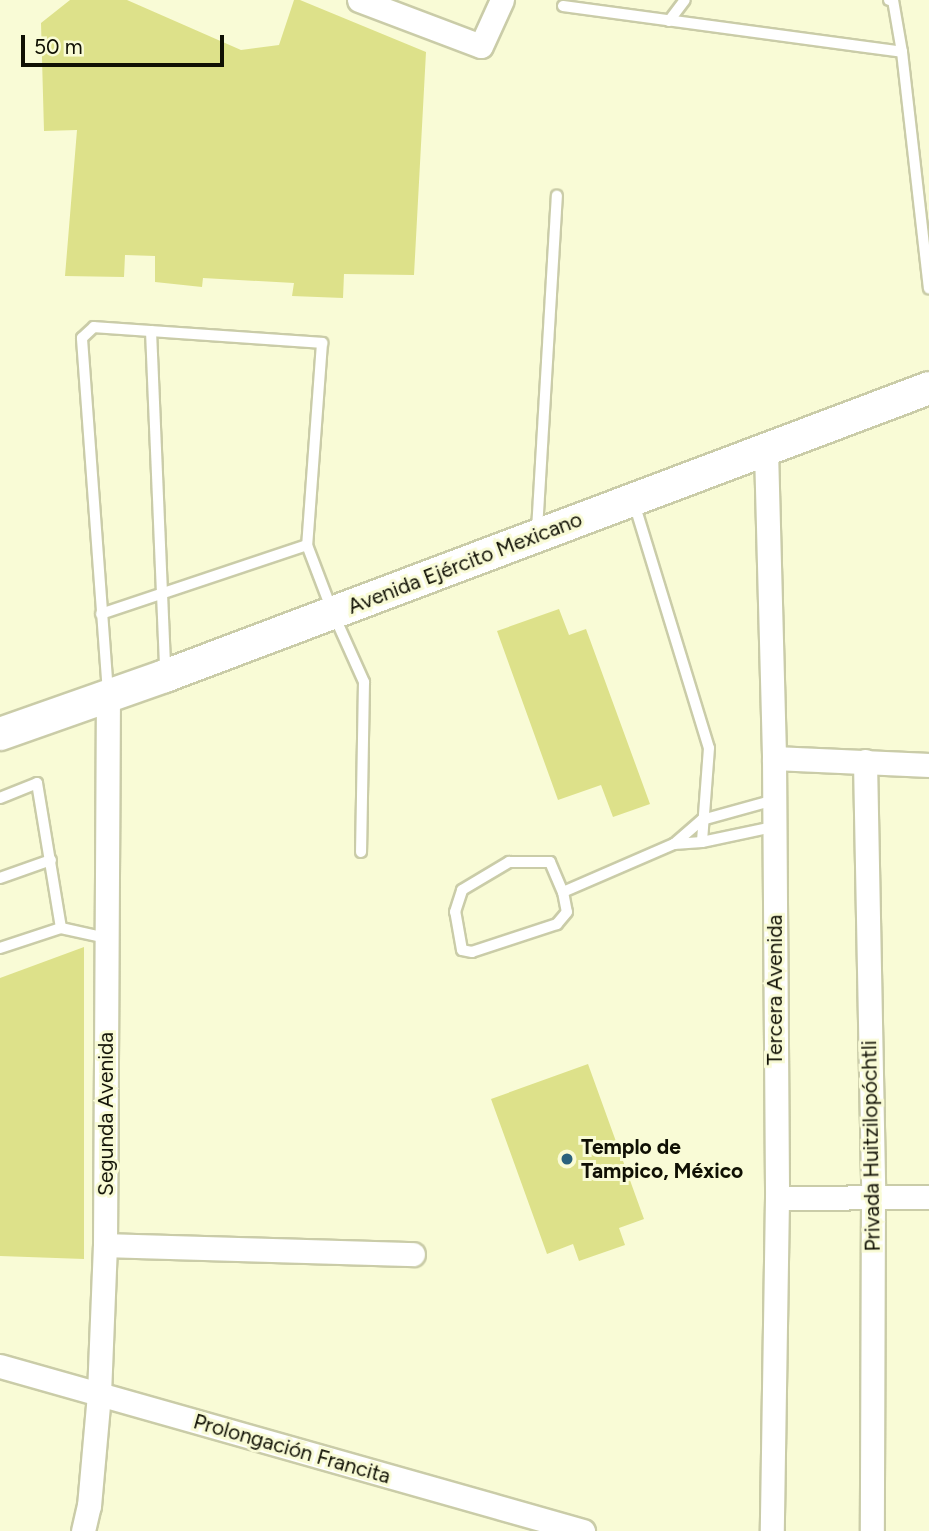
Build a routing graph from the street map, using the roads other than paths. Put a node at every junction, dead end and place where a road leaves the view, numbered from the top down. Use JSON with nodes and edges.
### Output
{"nodes":[{"id":1,"x":359,"y":0,"type":"edge"},
{"id":2,"x":502,"y":0,"type":"edge"},
{"id":3,"x":685,"y":0,"type":"edge"},
{"id":4,"x":889,"y":0,"type":"edge"},
{"id":5,"x":563,"y":6,"type":"dead end"},
{"id":6,"x":669,"y":21,"type":"junction"},
{"id":7,"x":902,"y":52,"type":"junction"},
{"id":8,"x":557,"y":196,"type":"dead end"},
{"id":9,"x":929,"y":288,"type":"edge"},
{"id":10,"x":151,"y":331,"type":"junction"},
{"id":11,"x":929,"y":388,"type":"edge"},
{"id":12,"x":766,"y":450,"type":"junction"},
{"id":13,"x":633,"y":500,"type":"junction"},
{"id":14,"x":537,"y":536,"type":"junction"},
{"id":15,"x":307,"y":545,"type":"junction"},
{"id":16,"x":160,"y":595,"type":"junction"},
{"id":17,"x":333,"y":613,"type":"junction"},
{"id":18,"x":101,"y":614,"type":"junction"},
{"id":19,"x":165,"y":676,"type":"junction"},
{"id":20,"x":108,"y":696,"type":"junction"},
{"id":21,"x":0,"y":734,"type":"edge"},
{"id":22,"x":774,"y":758,"type":"junction"},
{"id":23,"x":865,"y":761,"type":"junction"},
{"id":24,"x":929,"y":765,"type":"edge"},
{"id":25,"x":0,"y":798,"type":"edge"},
{"id":26,"x":774,"y":800,"type":"junction"},
{"id":27,"x":702,"y":820,"type":"junction"},
{"id":28,"x":773,"y":827,"type":"junction"},
{"id":29,"x":702,"y":842,"type":"junction"},
{"id":30,"x":674,"y":844,"type":"junction"},
{"id":31,"x":361,"y":852,"type":"dead end"},
{"id":32,"x":51,"y":860,"type":"junction"},
{"id":33,"x":0,"y":878,"type":"edge"},
{"id":34,"x":563,"y":892,"type":"junction"},
{"id":35,"x":61,"y":928,"type":"junction"},
{"id":36,"x":107,"y":938,"type":"junction"},
{"id":37,"x":0,"y":948,"type":"edge"},
{"id":38,"x":873,"y":1197,"type":"junction"},
{"id":39,"x":929,"y":1197,"type":"edge"},
{"id":40,"x":776,"y":1198,"type":"junction"},
{"id":41,"x":105,"y":1245,"type":"junction"},
{"id":42,"x":413,"y":1254,"type":"dead end"},
{"id":43,"x":0,"y":1366,"type":"edge"},
{"id":44,"x":99,"y":1394,"type":"junction"},
{"id":45,"x":83,"y":1531,"type":"edge"},
{"id":46,"x":583,"y":1531,"type":"edge"},
{"id":47,"x":772,"y":1531,"type":"edge"},
{"id":48,"x":872,"y":1531,"type":"edge"}],
"edges":[{"from":1,"to":2,"type":"street"},
{"from":3,"to":6,"type":"lane"},
{"from":4,"to":7,"type":"lane"},
{"from":5,"to":6,"type":"lane"},
{"from":6,"to":7,"type":"lane"},
{"from":7,"to":9,"type":"lane"},
{"from":8,"to":14,"type":"lane"},
{"from":10,"to":15,"type":"lane"},
{"from":10,"to":16,"type":"lane"},
{"from":10,"to":18,"type":"lane"},
{"from":11,"to":12,"type":"main road","name":"Avenida Ejército Mexicano"},
{"from":12,"to":13,"type":"main road","name":"Avenida Ejército Mexicano"},
{"from":12,"to":22,"type":"street","name":"Tercera Avenida"},
{"from":13,"to":14,"type":"main road","name":"Avenida Ejército Mexicano"},
{"from":13,"to":27,"type":"lane"},
{"from":14,"to":17,"type":"main road","name":"Avenida Ejército Mexicano"},
{"from":15,"to":16,"type":"lane"},
{"from":15,"to":17,"type":"lane"},
{"from":16,"to":18,"type":"lane"},
{"from":16,"to":19,"type":"lane"},
{"from":17,"to":19,"type":"main road","name":"Avenida Ejército Mexicano"},
{"from":17,"to":31,"type":"lane"},
{"from":18,"to":20,"type":"lane"},
{"from":19,"to":20,"type":"main road","name":"Avenida Ejército Mexicano"},
{"from":20,"to":21,"type":"main road","name":"Avenida Ejército Mexicano"},
{"from":20,"to":36,"type":"street","name":"Segunda Avenida"},
{"from":22,"to":23,"type":"street"},
{"from":22,"to":26,"type":"street","name":"Tercera Avenida"},
{"from":23,"to":24,"type":"street"},
{"from":23,"to":38,"type":"street","name":"Privada Huitzilopóchtli"},
{"from":25,"to":32,"type":"lane"},
{"from":26,"to":27,"type":"lane"},
{"from":26,"to":28,"type":"street","name":"Tercera Avenida"},
{"from":27,"to":29,"type":"lane"},
{"from":27,"to":30,"type":"lane"},
{"from":28,"to":29,"type":"lane"},
{"from":28,"to":40,"type":"street","name":"Tercera Avenida"},
{"from":29,"to":30,"type":"lane"},
{"from":30,"to":34,"type":"lane"},
{"from":32,"to":33,"type":"lane"},
{"from":32,"to":35,"type":"lane"},
{"from":34,"to":34,"type":"lane"},
{"from":35,"to":36,"type":"lane"},
{"from":35,"to":37,"type":"lane"},
{"from":36,"to":41,"type":"street","name":"Segunda Avenida"},
{"from":38,"to":39,"type":"street"},
{"from":38,"to":40,"type":"street"},
{"from":38,"to":48,"type":"street","name":"Privada Huitzilopóchtli"},
{"from":40,"to":47,"type":"street","name":"Tercera Avenida"},
{"from":41,"to":42,"type":"street"},
{"from":41,"to":44,"type":"street","name":"Segunda Avenida"},
{"from":43,"to":44,"type":"street","name":"Prolongación Francita"},
{"from":44,"to":45,"type":"street","name":"Segunda Avenida"},
{"from":44,"to":46,"type":"street","name":"Prolongación Francita"}]}
